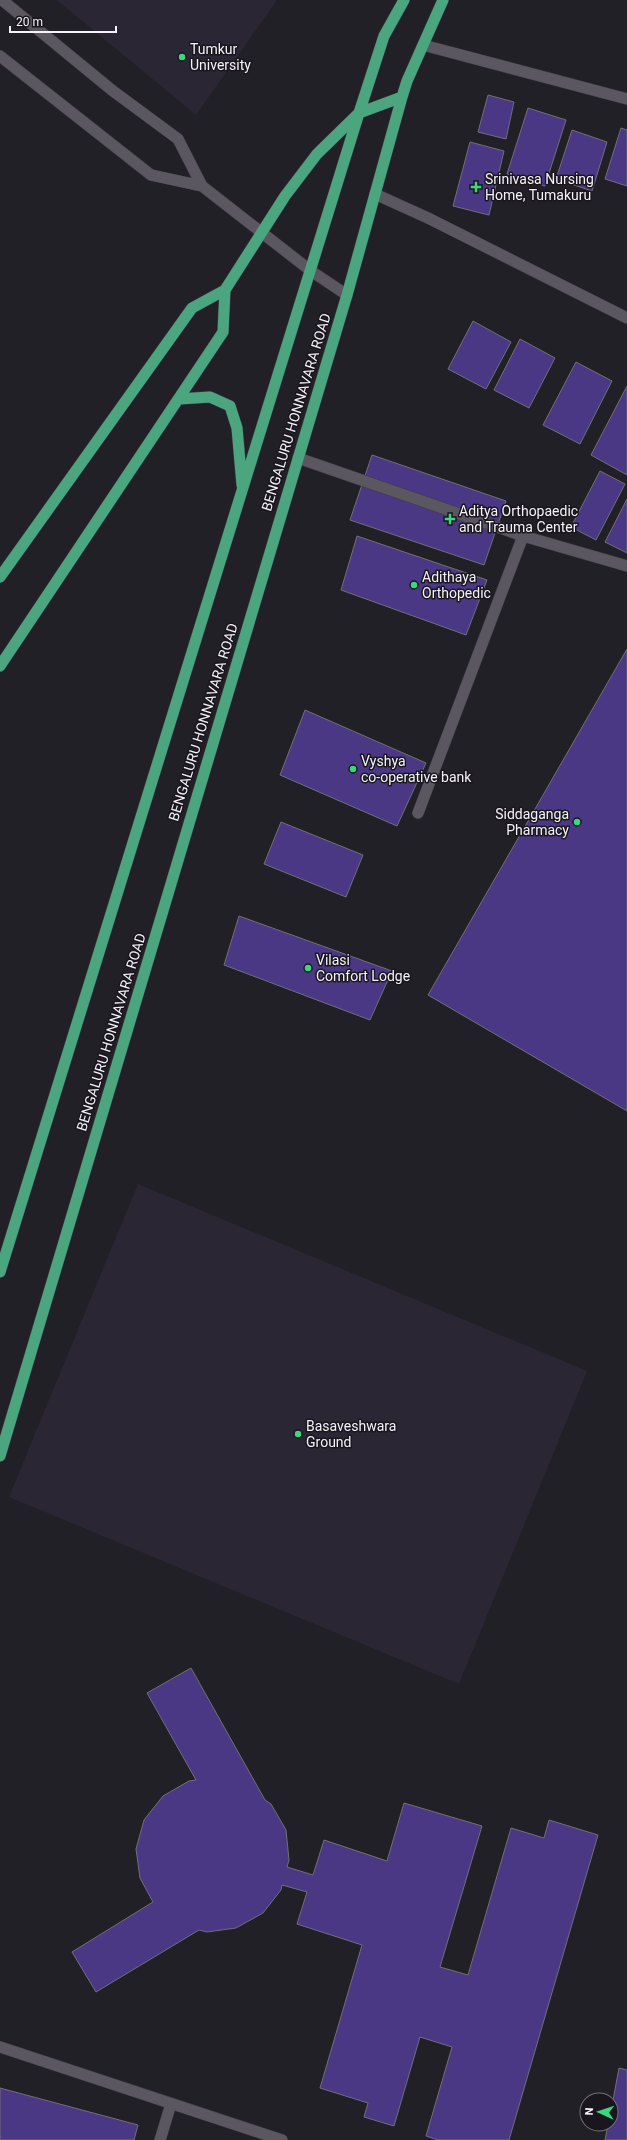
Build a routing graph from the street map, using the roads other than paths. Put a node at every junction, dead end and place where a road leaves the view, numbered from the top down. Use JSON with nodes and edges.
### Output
{"nodes":[{"id":1,"x":2,"y":0,"type":"edge"},
{"id":2,"x":404,"y":0,"type":"edge"},
{"id":3,"x":443,"y":0,"type":"edge"},
{"id":4,"x":423,"y":45,"type":"junction"},
{"id":5,"x":0,"y":56,"type":"edge"},
{"id":6,"x":402,"y":97,"type":"junction"},
{"id":7,"x":627,"y":99,"type":"edge"},
{"id":8,"x":359,"y":113,"type":"junction"},
{"id":9,"x":202,"y":186,"type":"junction"},
{"id":10,"x":375,"y":194,"type":"junction"},
{"id":11,"x":261,"y":233,"type":"junction"},
{"id":12,"x":311,"y":270,"type":"junction"},
{"id":13,"x":225,"y":290,"type":"junction"},
{"id":14,"x":347,"y":295,"type":"junction"},
{"id":15,"x":627,"y":318,"type":"edge"},
{"id":16,"x":179,"y":400,"type":"junction"},
{"id":17,"x":298,"y":458,"type":"junction"},
{"id":18,"x":243,"y":492,"type":"junction"},
{"id":19,"x":523,"y":536,"type":"junction"},
{"id":20,"x":627,"y":566,"type":"edge"},
{"id":21,"x":0,"y":577,"type":"edge"},
{"id":22,"x":0,"y":666,"type":"edge"},
{"id":23,"x":418,"y":813,"type":"dead end"},
{"id":24,"x":0,"y":1272,"type":"edge"},
{"id":25,"x":0,"y":1456,"type":"edge"},
{"id":26,"x":0,"y":2047,"type":"edge"},
{"id":27,"x":171,"y":2104,"type":"junction"},
{"id":28,"x":160,"y":2140,"type":"edge"},
{"id":29,"x":282,"y":2140,"type":"edge"}],
"edges":[{"from":1,"to":9,"type":"street"},
{"from":2,"to":8,"type":"main road","name":"BENGALURU HONNAVARA ROAD"},
{"from":3,"to":4,"type":"main road","name":"BENGALURU HONNAVARA ROAD"},
{"from":4,"to":6,"type":"main road","name":"BENGALURU HONNAVARA ROAD"},
{"from":4,"to":7,"type":"street"},
{"from":5,"to":9,"type":"street"},
{"from":6,"to":8,"type":"main road"},
{"from":6,"to":10,"type":"main road","name":"BENGALURU HONNAVARA ROAD"},
{"from":8,"to":11,"type":"main road"},
{"from":8,"to":12,"type":"main road","name":"BENGALURU HONNAVARA ROAD"},
{"from":9,"to":11,"type":"street"},
{"from":10,"to":14,"type":"main road","name":"BENGALURU HONNAVARA ROAD"},
{"from":10,"to":15,"type":"street"},
{"from":11,"to":12,"type":"street"},
{"from":11,"to":13,"type":"main road"},
{"from":12,"to":14,"type":"street"},
{"from":12,"to":18,"type":"main road","name":"BENGALURU HONNAVARA ROAD"},
{"from":13,"to":16,"type":"main road"},
{"from":13,"to":21,"type":"main road"},
{"from":14,"to":17,"type":"main road","name":"BENGALURU HONNAVARA ROAD"},
{"from":16,"to":18,"type":"main road"},
{"from":16,"to":22,"type":"main road"},
{"from":17,"to":19,"type":"street"},
{"from":17,"to":25,"type":"main road","name":"BENGALURU HONNAVARA ROAD"},
{"from":18,"to":24,"type":"main road","name":"BENGALURU HONNAVARA ROAD"},
{"from":19,"to":20,"type":"street"},
{"from":19,"to":23,"type":"street"},
{"from":26,"to":27,"type":"street"},
{"from":27,"to":28,"type":"street"},
{"from":27,"to":29,"type":"street"}]}
